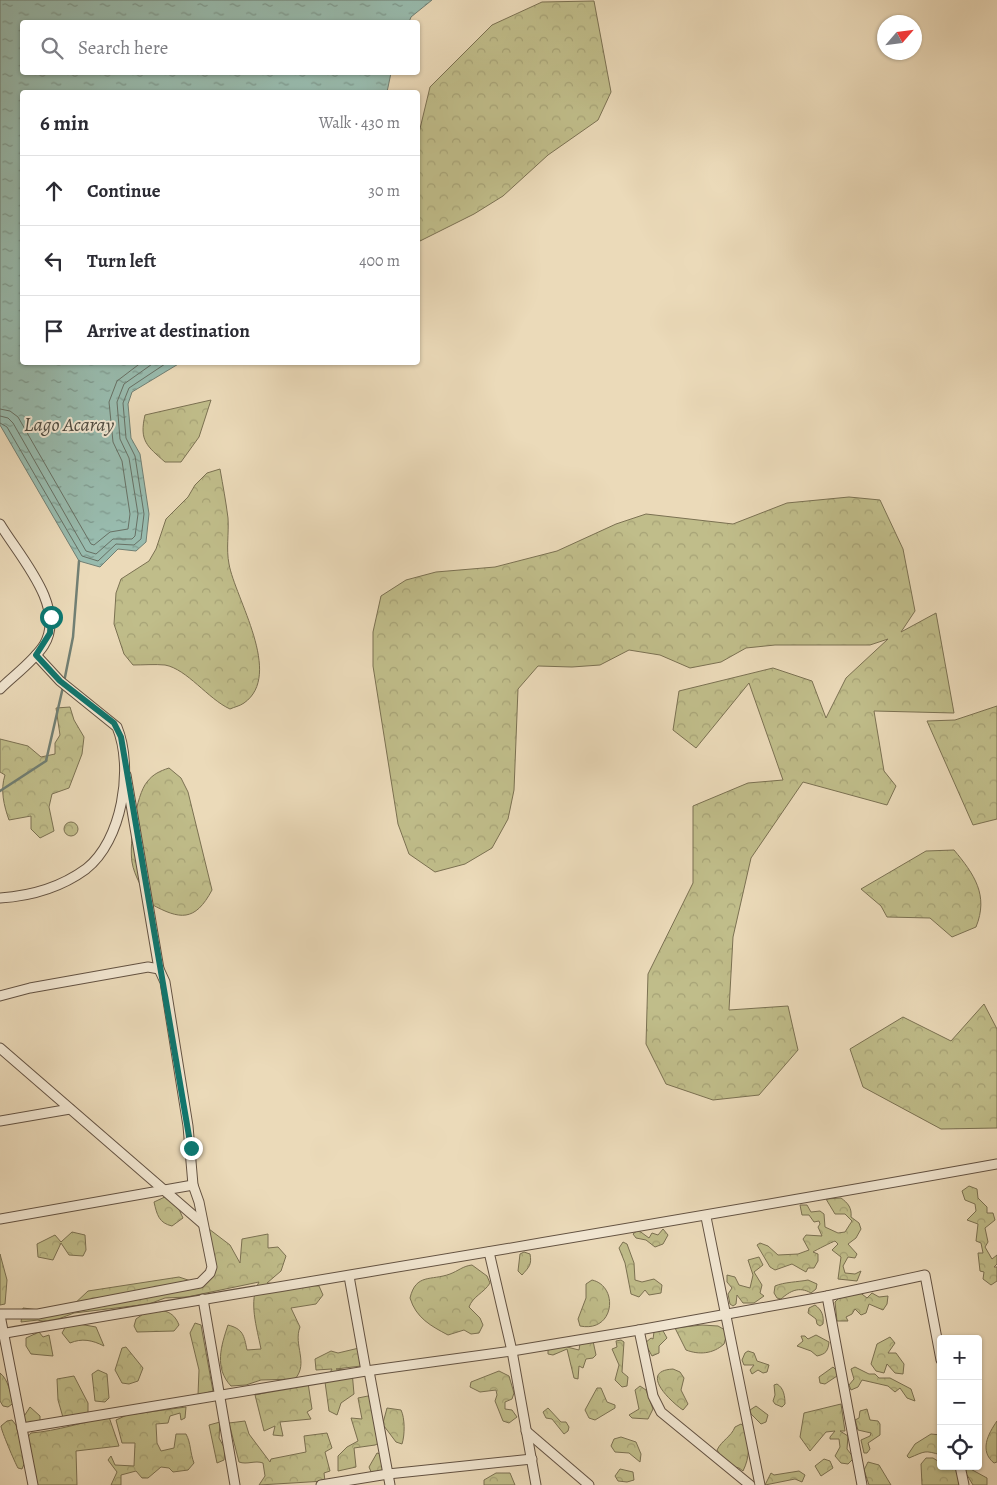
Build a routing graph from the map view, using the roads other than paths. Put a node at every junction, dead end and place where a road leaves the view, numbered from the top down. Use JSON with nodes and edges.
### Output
{"nodes":[{"id":1,"x":0,"y":524,"type":"edge"},
{"id":2,"x":36,"y":655,"type":"junction"},
{"id":3,"x":0,"y":689,"type":"edge"},
{"id":4,"x":126,"y":775,"type":"junction"},
{"id":5,"x":0,"y":898,"type":"edge"},
{"id":6,"x":159,"y":969,"type":"junction"},
{"id":7,"x":0,"y":996,"type":"edge"},
{"id":8,"x":0,"y":1048,"type":"edge"},
{"id":9,"x":70,"y":1109,"type":"junction"},
{"id":10,"x":0,"y":1121,"type":"edge"},
{"id":11,"x":997,"y":1164,"type":"edge"},
{"id":12,"x":194,"y":1185,"type":"junction"},
{"id":13,"x":163,"y":1188,"type":"junction"},
{"id":14,"x":706,"y":1217,"type":"junction"},
{"id":15,"x":0,"y":1220,"type":"edge"},
{"id":16,"x":202,"y":1223,"type":"junction"},
{"id":17,"x":490,"y":1252,"type":"junction"},
{"id":18,"x":349,"y":1276,"type":"junction"},
{"id":19,"x":827,"y":1296,"type":"junction"},
{"id":20,"x":203,"y":1298,"type":"junction"},
{"id":21,"x":0,"y":1314,"type":"edge"},
{"id":22,"x":726,"y":1315,"type":"junction"},
{"id":23,"x":639,"y":1330,"type":"junction"},
{"id":24,"x":2,"y":1334,"type":"edge"},
{"id":25,"x":937,"y":1339,"type":"edge"},
{"id":26,"x":512,"y":1351,"type":"junction"},
{"id":27,"x":368,"y":1371,"type":"junction"},
{"id":28,"x":219,"y":1396,"type":"junction"},
{"id":29,"x":22,"y":1428,"type":"junction"},
{"id":30,"x":526,"y":1431,"type":"junction"},
{"id":31,"x":532,"y":1460,"type":"junction"},
{"id":32,"x":961,"y":1470,"type":"edge"},
{"id":33,"x":388,"y":1474,"type":"junction"},
{"id":34,"x":33,"y":1485,"type":"edge"},
{"id":35,"x":235,"y":1485,"type":"edge"},
{"id":36,"x":321,"y":1485,"type":"edge"},
{"id":37,"x":390,"y":1485,"type":"edge"},
{"id":38,"x":536,"y":1485,"type":"edge"},
{"id":39,"x":589,"y":1485,"type":"edge"},
{"id":40,"x":750,"y":1485,"type":"edge"},
{"id":41,"x":760,"y":1485,"type":"edge"},
{"id":42,"x":862,"y":1485,"type":"edge"},
{"id":43,"x":964,"y":1485,"type":"edge"}],
"edges":[{"from":1,"to":2,"type":"street"},
{"from":2,"to":3,"type":"street"},
{"from":2,"to":4,"type":"street"},
{"from":4,"to":5,"type":"street"},
{"from":4,"to":6,"type":"street"},
{"from":6,"to":7,"type":"street"},
{"from":6,"to":12,"type":"street"},
{"from":8,"to":9,"type":"street"},
{"from":9,"to":10,"type":"street"},
{"from":9,"to":13,"type":"street"},
{"from":11,"to":14,"type":"street"},
{"from":12,"to":13,"type":"street"},
{"from":12,"to":16,"type":"street"},
{"from":13,"to":15,"type":"street"},
{"from":13,"to":16,"type":"street"},
{"from":14,"to":17,"type":"street"},
{"from":14,"to":22,"type":"street"},
{"from":16,"to":21,"type":"street"},
{"from":17,"to":18,"type":"street"},
{"from":17,"to":26,"type":"street"},
{"from":18,"to":20,"type":"street"},
{"from":18,"to":27,"type":"street"},
{"from":19,"to":22,"type":"street"},
{"from":19,"to":25,"type":"street"},
{"from":19,"to":42,"type":"street"},
{"from":20,"to":24,"type":"street"},
{"from":20,"to":28,"type":"street"},
{"from":21,"to":24,"type":"street"},
{"from":22,"to":23,"type":"street"},
{"from":22,"to":41,"type":"street"},
{"from":23,"to":26,"type":"street"},
{"from":23,"to":40,"type":"street"},
{"from":24,"to":29,"type":"street"},
{"from":26,"to":27,"type":"street"},
{"from":26,"to":30,"type":"street"},
{"from":27,"to":28,"type":"street"},
{"from":27,"to":33,"type":"street"},
{"from":28,"to":29,"type":"street"},
{"from":28,"to":35,"type":"street"},
{"from":29,"to":34,"type":"street"},
{"from":30,"to":31,"type":"street"},
{"from":30,"to":39,"type":"street"},
{"from":31,"to":33,"type":"street"},
{"from":31,"to":38,"type":"street"},
{"from":32,"to":43,"type":"street"},
{"from":33,"to":36,"type":"street"},
{"from":33,"to":37,"type":"street"}]}
